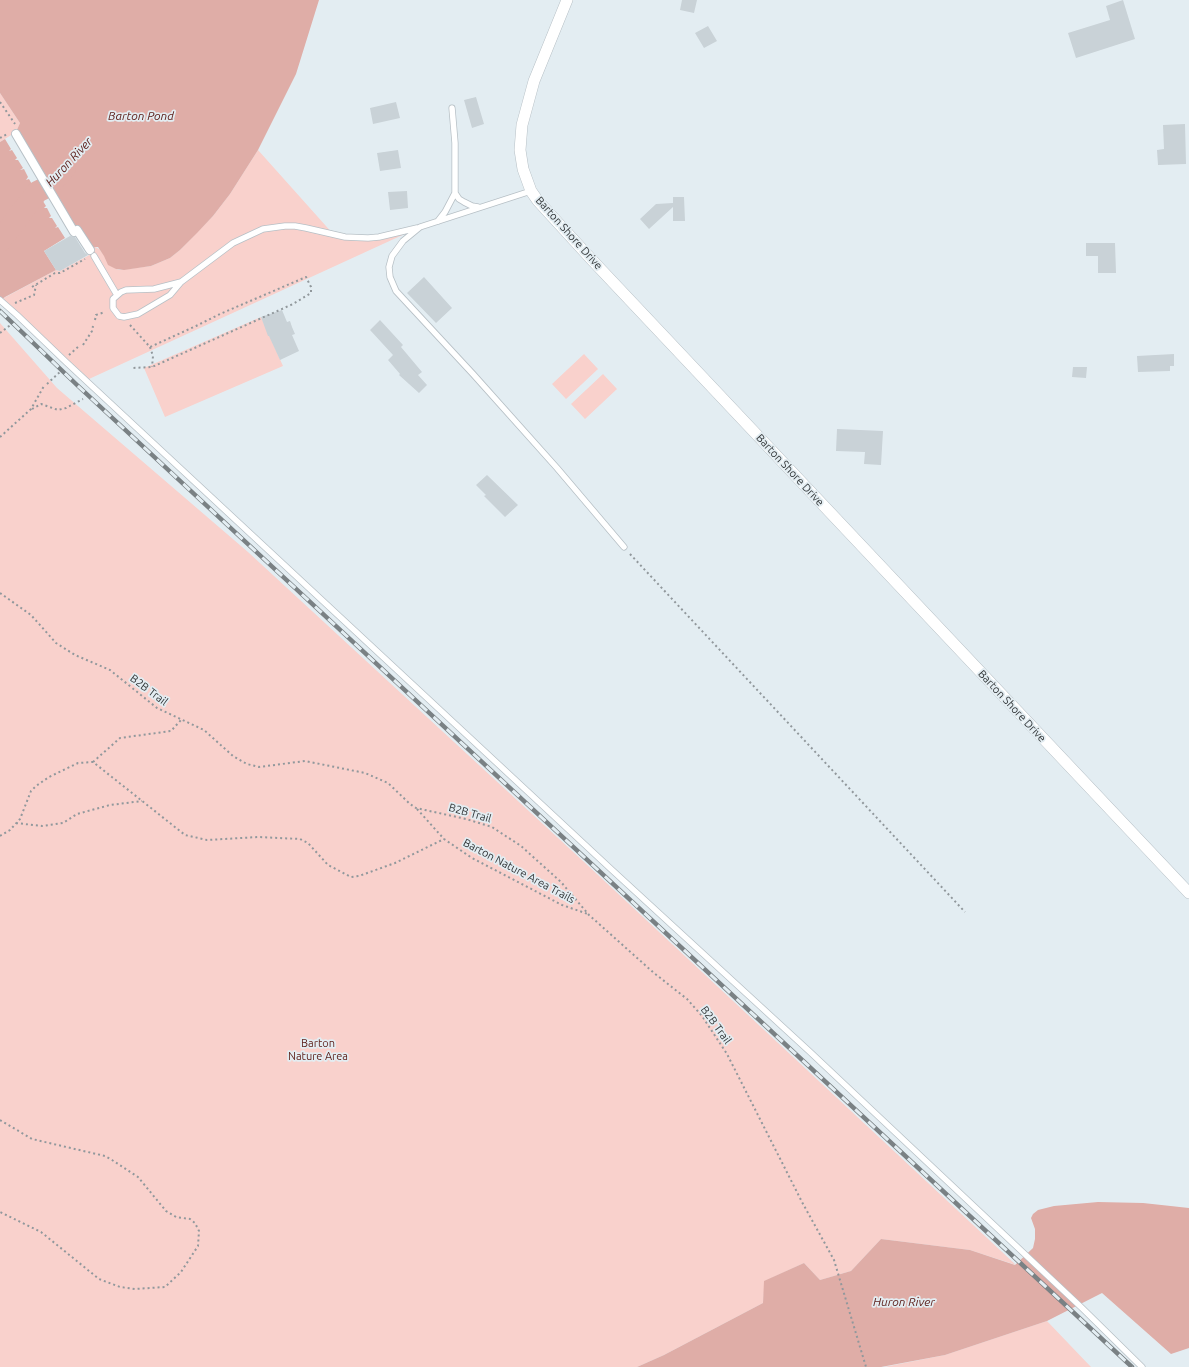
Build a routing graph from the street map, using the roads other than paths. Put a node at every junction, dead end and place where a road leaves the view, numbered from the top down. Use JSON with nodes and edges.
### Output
{"nodes":[{"id":1,"x":567,"y":0,"type":"edge"},
{"id":2,"x":452,"y":108,"type":"dead end"},
{"id":3,"x":17,"y":131,"type":"road end"},
{"id":4,"x":531,"y":191,"type":"junction"},
{"id":5,"x":455,"y":193,"type":"junction"},
{"id":6,"x":480,"y":207,"type":"junction"},
{"id":7,"x":438,"y":222,"type":"junction"},
{"id":8,"x":420,"y":227,"type":"junction"},
{"id":9,"x":92,"y":253,"type":"joint"},
{"id":10,"x":181,"y":282,"type":"junction"},
{"id":11,"x":117,"y":294,"type":"junction"},
{"id":12,"x":1,"y":301,"type":"edge"},
{"id":13,"x":624,"y":547,"type":"road end"},
{"id":14,"x":1189,"y":893,"type":"edge"},
{"id":15,"x":1142,"y":1367,"type":"edge"}],
"edges":[{"from":1,"to":4,"type":"street","name":"Barton Shore Drive"},
{"from":2,"to":5,"type":"lane"},
{"from":3,"to":9,"type":"street"},
{"from":4,"to":6,"type":"lane"},
{"from":4,"to":14,"type":"street","name":"Barton Shore Drive"},
{"from":5,"to":6,"type":"lane"},
{"from":5,"to":7,"type":"lane"},
{"from":6,"to":7,"type":"lane"},
{"from":7,"to":8,"type":"lane"},
{"from":8,"to":10,"type":"lane"},
{"from":8,"to":13,"type":"lane"},
{"from":9,"to":11,"type":"lane"},
{"from":10,"to":11,"type":"lane"},
{"from":10,"to":11,"type":"lane"},
{"from":12,"to":15,"type":"lane"}]}
